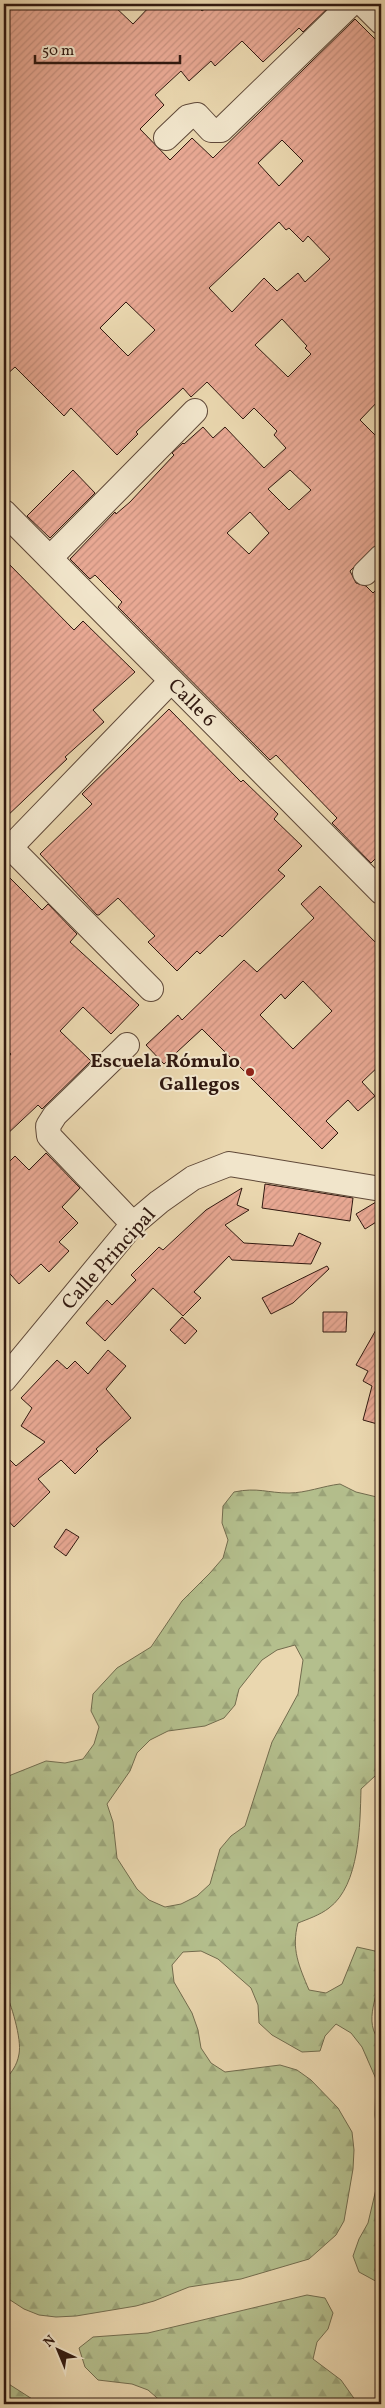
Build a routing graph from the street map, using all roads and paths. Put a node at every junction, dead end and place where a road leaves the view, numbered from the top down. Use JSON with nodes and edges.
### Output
{"nodes":[{"id":1,"x":351,"y":4,"type":"edge"},
{"id":2,"x":363,"y":4,"type":"edge"},
{"id":3,"x":381,"y":22,"type":"edge"},
{"id":4,"x":166,"y":138,"type":"dead end"},
{"id":5,"x":196,"y":410,"type":"dead end"},
{"id":6,"x":4,"y":512,"type":"edge"},
{"id":7,"x":50,"y":558,"type":"junction"},
{"id":8,"x":171,"y":680,"type":"junction"},
{"id":9,"x":7,"y":850,"type":"edge"},
{"id":10,"x":381,"y":891,"type":"edge"},
{"id":11,"x":151,"y":989,"type":"dead end"},
{"id":12,"x":127,"y":1045,"type":"dead end"},
{"id":13,"x":381,"y":1189,"type":"edge"},
{"id":14,"x":132,"y":1224,"type":"junction"},
{"id":15,"x":4,"y":1380,"type":"edge"}],
"edges":[{"from":1,"to":4,"type":"street"},
{"from":2,"to":3,"type":"street"},
{"from":5,"to":7,"type":"street"},
{"from":6,"to":7,"type":"street","name":"Calle 6"},
{"from":7,"to":8,"type":"street","name":"Calle 6"},
{"from":8,"to":9,"type":"street"},
{"from":8,"to":10,"type":"street","name":"Calle 6"},
{"from":9,"to":11,"type":"street"},
{"from":12,"to":14,"type":"street"},
{"from":13,"to":14,"type":"street","name":"Calle Principal"},
{"from":14,"to":15,"type":"street","name":"Calle Principal"}]}
